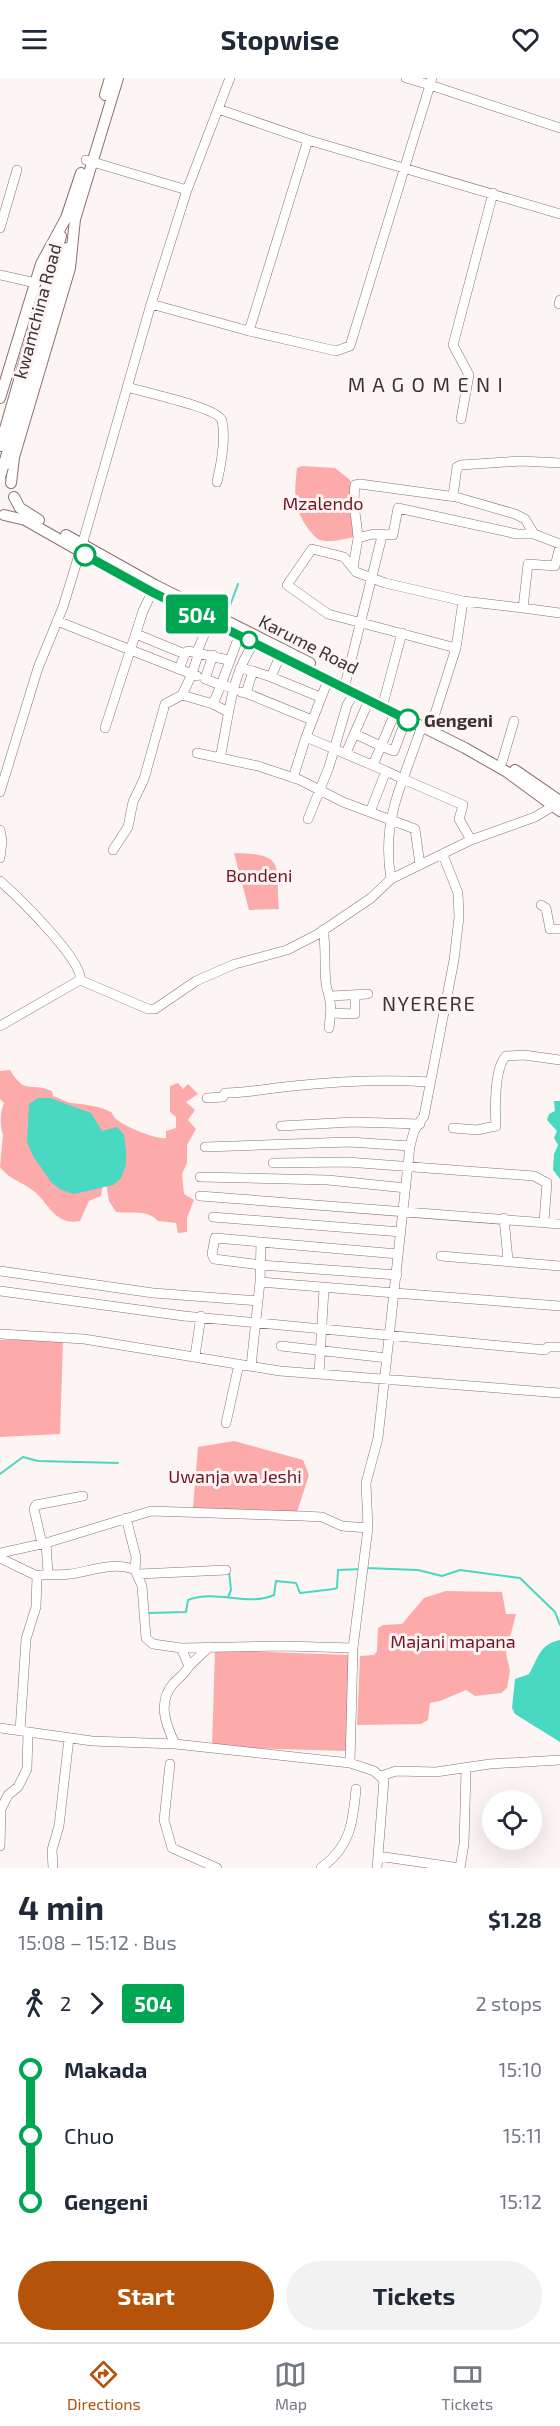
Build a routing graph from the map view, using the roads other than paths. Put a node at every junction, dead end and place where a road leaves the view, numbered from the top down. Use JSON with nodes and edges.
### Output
{"nodes":[{"id":1,"x":110,"y":78,"type":"edge"},
{"id":2,"x":117,"y":78,"type":"edge"},
{"id":3,"x":230,"y":78,"type":"edge"},
{"id":4,"x":406,"y":78,"type":"edge"},
{"id":5,"x":431,"y":82,"type":"edge"},
{"id":6,"x":218,"y":109,"type":"junction"},
{"id":7,"x":560,"y":128,"type":"edge"},
{"id":8,"x":308,"y":140,"type":"junction"},
{"id":9,"x":88,"y":161,"type":"junction"},
{"id":10,"x":404,"y":167,"type":"junction"},
{"id":11,"x":17,"y":170,"type":"dead end"},
{"id":12,"x":187,"y":190,"type":"junction"},
{"id":13,"x":493,"y":193,"type":"junction"},
{"id":14,"x":560,"y":214,"type":"edge"},
{"id":15,"x":71,"y":219,"type":"junction"},
{"id":16,"x":0,"y":228,"type":"edge"},
{"id":17,"x":0,"y":275,"type":"edge"},
{"id":18,"x":36,"y":283,"type":"junction"},
{"id":19,"x":151,"y":304,"type":"junction"},
{"id":20,"x":249,"y":331,"type":"junction"},
{"id":21,"x":128,"y":387,"type":"junction"},
{"id":22,"x":0,"y":398,"type":"edge"},
{"id":23,"x":461,"y":419,"type":"dead end"},
{"id":24,"x":0,"y":446,"type":"edge"},
{"id":25,"x":560,"y":463,"type":"edge"},
{"id":26,"x":1,"y":472,"type":"edge"},
{"id":27,"x":217,"y":482,"type":"dead end"},
{"id":28,"x":11,"y":483,"type":"junction"},
{"id":29,"x":14,"y":496,"type":"junction"},
{"id":30,"x":453,"y":496,"type":"junction"},
{"id":31,"x":2,"y":516,"type":"edge"},
{"id":32,"x":534,"y":534,"type":"junction"},
{"id":33,"x":382,"y":536,"type":"junction"},
{"id":34,"x":358,"y":538,"type":"junction"},
{"id":35,"x":560,"y":545,"type":"edge"},
{"id":36,"x":81,"y":548,"type":"junction"},
{"id":37,"x":353,"y":568,"type":"junction"},
{"id":38,"x":371,"y":578,"type":"junction"},
{"id":39,"x":153,"y":588,"type":"junction"},
{"id":40,"x":463,"y":601,"type":"junction"},
{"id":41,"x":523,"y":609,"type":"junction"},
{"id":42,"x":560,"y":613,"type":"edge"},
{"id":43,"x":57,"y":621,"type":"junction"},
{"id":44,"x":210,"y":621,"type":"junction"},
{"id":45,"x":362,"y":623,"type":"junction"},
{"id":46,"x":402,"y":633,"type":"junction"},
{"id":47,"x":136,"y":634,"type":"junction"},
{"id":48,"x":239,"y":636,"type":"junction"},
{"id":49,"x":254,"y":643,"type":"junction"},
{"id":50,"x":456,"y":648,"type":"junction"},
{"id":51,"x":131,"y":652,"type":"junction"},
{"id":52,"x":282,"y":653,"type":"junction"},
{"id":53,"x":185,"y":654,"type":"junction"},
{"id":54,"x":197,"y":654,"type":"junction"},
{"id":55,"x":213,"y":655,"type":"junction"},
{"id":56,"x":228,"y":660,"type":"junction"},
{"id":57,"x":240,"y":668,"type":"junction"},
{"id":58,"x":179,"y":669,"type":"junction"},
{"id":59,"x":253,"y":671,"type":"junction"},
{"id":60,"x":192,"y":674,"type":"junction"},
{"id":61,"x":271,"y":677,"type":"junction"},
{"id":62,"x":205,"y":679,"type":"junction"},
{"id":63,"x":328,"y":680,"type":"junction"},
{"id":64,"x":346,"y":681,"type":"junction"},
{"id":65,"x":221,"y":685,"type":"junction"},
{"id":66,"x":234,"y":689,"type":"junction"},
{"id":67,"x":246,"y":693,"type":"junction"},
{"id":68,"x":354,"y":693,"type":"junction"},
{"id":69,"x":182,"y":695,"type":"junction"},
{"id":70,"x":320,"y":697,"type":"junction"},
{"id":71,"x":369,"y":700,"type":"junction"},
{"id":72,"x":384,"y":700,"type":"junction"},
{"id":73,"x":213,"y":704,"type":"junction"},
{"id":74,"x":228,"y":712,"type":"junction"},
{"id":75,"x":395,"y":713,"type":"junction"},
{"id":76,"x":406,"y":719,"type":"junction"},
{"id":77,"x":312,"y":720,"type":"junction"},
{"id":78,"x":514,"y":721,"type":"dead end"},
{"id":79,"x":427,"y":725,"type":"junction"},
{"id":80,"x":105,"y":728,"type":"dead end"},
{"id":81,"x":355,"y":734,"type":"junction"},
{"id":82,"x":306,"y":737,"type":"junction"},
{"id":83,"x":381,"y":746,"type":"junction"},
{"id":84,"x":334,"y":747,"type":"junction"},
{"id":85,"x":197,"y":753,"type":"dead end"},
{"id":86,"x":346,"y":753,"type":"junction"},
{"id":87,"x":220,"y":758,"type":"junction"},
{"id":88,"x":502,"y":762,"type":"junction"},
{"id":89,"x":373,"y":765,"type":"junction"},
{"id":90,"x":387,"y":771,"type":"junction"},
{"id":91,"x":293,"y":778,"type":"junction"},
{"id":92,"x":403,"y":779,"type":"junction"},
{"id":93,"x":318,"y":788,"type":"junction"},
{"id":94,"x":0,"y":792,"type":"edge"},
{"id":95,"x":558,"y":805,"type":"edge"},
{"id":96,"x":370,"y":812,"type":"junction"},
{"id":97,"x":308,"y":819,"type":"dead end"},
{"id":98,"x":390,"y":819,"type":"junction"},
{"id":99,"x":0,"y":831,"type":"edge"},
{"id":100,"x":471,"y":840,"type":"junction"},
{"id":101,"x":113,"y":850,"type":"dead end"},
{"id":102,"x":443,"y":855,"type":"junction"},
{"id":103,"x":0,"y":858,"type":"edge"},
{"id":104,"x":420,"y":866,"type":"junction"},
{"id":105,"x":391,"y":879,"type":"junction"},
{"id":106,"x":0,"y":881,"type":"edge"},
{"id":107,"x":541,"y":904,"type":"dead end"},
{"id":108,"x":560,"y":929,"type":"edge"},
{"id":109,"x":323,"y":930,"type":"junction"},
{"id":110,"x":80,"y":980,"type":"junction"},
{"id":111,"x":368,"y":994,"type":"dead end"},
{"id":112,"x":355,"y":995,"type":"junction"},
{"id":113,"x":332,"y":996,"type":"junction"},
{"id":114,"x":331,"y":1013,"type":"junction"},
{"id":115,"x":0,"y":1026,"type":"edge"},
{"id":116,"x":329,"y":1028,"type":"dead end"},
{"id":117,"x":560,"y":1060,"type":"edge"},
{"id":118,"x":430,"y":1082,"type":"junction"},
{"id":119,"x":207,"y":1098,"type":"dead end"},
{"id":120,"x":420,"y":1124,"type":"junction"},
{"id":121,"x":281,"y":1126,"type":"dead end"},
{"id":122,"x":453,"y":1128,"type":"dead end"},
{"id":123,"x":410,"y":1146,"type":"junction"},
{"id":124,"x":205,"y":1148,"type":"dead end"},
{"id":125,"x":273,"y":1162,"type":"dead end"},
{"id":126,"x":408,"y":1168,"type":"junction"},
{"id":127,"x":200,"y":1177,"type":"dead end"},
{"id":128,"x":406,"y":1188,"type":"junction"},
{"id":129,"x":200,"y":1196,"type":"dead end"},
{"id":130,"x":404,"y":1211,"type":"junction"},
{"id":131,"x":213,"y":1217,"type":"dead end"},
{"id":132,"x":504,"y":1218,"type":"junction"},
{"id":133,"x":544,"y":1221,"type":"junction"},
{"id":134,"x":560,"y":1224,"type":"edge"},
{"id":135,"x":401,"y":1232,"type":"junction"},
{"id":136,"x":261,"y":1242,"type":"junction"},
{"id":137,"x":398,"y":1254,"type":"junction"},
{"id":138,"x":441,"y":1256,"type":"dead end"},
{"id":139,"x":508,"y":1260,"type":"junction"},
{"id":140,"x":261,"y":1265,"type":"junction"},
{"id":141,"x":560,"y":1266,"type":"edge"},
{"id":142,"x":0,"y":1271,"type":"edge"},
{"id":143,"x":397,"y":1275,"type":"junction"},
{"id":144,"x":260,"y":1282,"type":"junction"},
{"id":145,"x":324,"y":1289,"type":"junction"},
{"id":146,"x":0,"y":1291,"type":"edge"},
{"id":147,"x":395,"y":1293,"type":"junction"},
{"id":148,"x":258,"y":1301,"type":"junction"},
{"id":149,"x":560,"y":1306,"type":"edge"},
{"id":150,"x":201,"y":1316,"type":"junction"},
{"id":151,"x":256,"y":1322,"type":"junction"},
{"id":152,"x":323,"y":1329,"type":"junction"},
{"id":153,"x":0,"y":1334,"type":"edge"},
{"id":154,"x":390,"y":1335,"type":"junction"},
{"id":155,"x":281,"y":1346,"type":"dead end"},
{"id":156,"x":560,"y":1347,"type":"edge"},
{"id":157,"x":322,"y":1350,"type":"junction"},
{"id":158,"x":195,"y":1356,"type":"junction"},
{"id":159,"x":387,"y":1358,"type":"junction"},
{"id":160,"x":239,"y":1364,"type":"junction"},
{"id":161,"x":251,"y":1366,"type":"junction"},
{"id":162,"x":319,"y":1374,"type":"junction"},
{"id":163,"x":384,"y":1380,"type":"junction"},
{"id":164,"x":560,"y":1393,"type":"edge"},
{"id":165,"x":226,"y":1423,"type":"dead end"},
{"id":166,"x":83,"y":1496,"type":"dead end"},
{"id":167,"x":126,"y":1518,"type":"junction"},
{"id":168,"x":368,"y":1528,"type":"junction"},
{"id":169,"x":44,"y":1544,"type":"junction"},
{"id":170,"x":0,"y":1553,"type":"edge"},
{"id":171,"x":0,"y":1558,"type":"edge"},
{"id":172,"x":226,"y":1570,"type":"dead end"},
{"id":173,"x":48,"y":1572,"type":"junction"},
{"id":174,"x":137,"y":1572,"type":"junction"},
{"id":175,"x":38,"y":1576,"type":"junction"},
{"id":176,"x":209,"y":1647,"type":"junction"},
{"id":177,"x":181,"y":1648,"type":"junction"},
{"id":178,"x":353,"y":1648,"type":"junction"},
{"id":179,"x":189,"y":1666,"type":"junction"},
{"id":180,"x":0,"y":1728,"type":"edge"},
{"id":181,"x":24,"y":1731,"type":"junction"},
{"id":182,"x":69,"y":1738,"type":"junction"},
{"id":183,"x":175,"y":1744,"type":"junction"},
{"id":184,"x":560,"y":1760,"type":"edge"},
{"id":185,"x":350,"y":1763,"type":"junction"},
{"id":186,"x":170,"y":1764,"type":"dead end"},
{"id":187,"x":466,"y":1770,"type":"junction"},
{"id":188,"x":381,"y":1776,"type":"junction"},
{"id":189,"x":356,"y":1789,"type":"dead end"},
{"id":190,"x":0,"y":1846,"type":"edge"},
{"id":191,"x":378,"y":1856,"type":"junction"},
{"id":192,"x":53,"y":1868,"type":"edge"},
{"id":193,"x":217,"y":1868,"type":"edge"},
{"id":194,"x":321,"y":1868,"type":"edge"},
{"id":195,"x":377,"y":1868,"type":"edge"},
{"id":196,"x":460,"y":1868,"type":"edge"}],
"edges":[{"from":1,"to":9,"type":"main road","name":"kwamchina Road"},
{"from":2,"to":9,"type":"main road","name":"kwamchina Road"},
{"from":3,"to":6,"type":"street"},
{"from":4,"to":5,"type":"street"},
{"from":5,"to":7,"type":"street"},
{"from":5,"to":10,"type":"street"},
{"from":6,"to":8,"type":"street"},
{"from":6,"to":12,"type":"street"},
{"from":8,"to":10,"type":"street"},
{"from":8,"to":20,"type":"street"},
{"from":9,"to":12,"type":"street"},
{"from":9,"to":15,"type":"main road","name":"kwamchina Road"},
{"from":10,"to":13,"type":"street"},
{"from":10,"to":20,"type":"street"},
{"from":11,"to":16,"type":"street"},
{"from":12,"to":19,"type":"street"},
{"from":13,"to":14,"type":"street"},
{"from":13,"to":23,"type":"street"},
{"from":15,"to":18,"type":"main road","name":"kwamchina Road"},
{"from":15,"to":24,"type":"main road"},
{"from":15,"to":26,"type":"main road"},
{"from":15,"to":28,"type":"main road","name":"kwamchina Road"},
{"from":17,"to":18,"type":"street"},
{"from":18,"to":22,"type":"main road","name":"kwamchina Road"},
{"from":19,"to":20,"type":"street"},
{"from":19,"to":21,"type":"street"},
{"from":21,"to":27,"type":"street"},
{"from":21,"to":36,"type":"street"},
{"from":25,"to":30,"type":"street"},
{"from":26,"to":28,"type":"main road"},
{"from":28,"to":29,"type":"main road"},
{"from":29,"to":31,"type":"main road"},
{"from":29,"to":36,"type":"main road","name":"Karume Road"},
{"from":30,"to":32,"type":"street"},
{"from":30,"to":34,"type":"street"},
{"from":31,"to":36,"type":"main road"},
{"from":32,"to":33,"type":"street"},
{"from":32,"to":35,"type":"street"},
{"from":33,"to":34,"type":"street"},
{"from":33,"to":38,"type":"street"},
{"from":34,"to":37,"type":"street"},
{"from":35,"to":41,"type":"street"},
{"from":36,"to":39,"type":"main road","name":"Karume Road"},
{"from":36,"to":43,"type":"street"},
{"from":37,"to":38,"type":"street"},
{"from":37,"to":45,"type":"street"},
{"from":38,"to":40,"type":"street"},
{"from":38,"to":45,"type":"street"},
{"from":39,"to":44,"type":"main road"},
{"from":39,"to":47,"type":"street"},
{"from":39,"to":52,"type":"main road","name":"Karume Road"},
{"from":40,"to":41,"type":"street"},
{"from":40,"to":50,"type":"street"},
{"from":41,"to":42,"type":"street"},
{"from":43,"to":51,"type":"street"},
{"from":43,"to":94,"type":"street"},
{"from":44,"to":48,"type":"main road"},
{"from":44,"to":54,"type":"street"},
{"from":45,"to":46,"type":"street"},
{"from":45,"to":64,"type":"street"},
{"from":46,"to":50,"type":"street"},
{"from":46,"to":72,"type":"street"},
{"from":47,"to":51,"type":"street"},
{"from":47,"to":53,"type":"street"},
{"from":48,"to":49,"type":"main road"},
{"from":48,"to":56,"type":"street"},
{"from":49,"to":52,"type":"main road"},
{"from":49,"to":57,"type":"street"},
{"from":50,"to":79,"type":"street"},
{"from":51,"to":58,"type":"street"},
{"from":51,"to":80,"type":"street"},
{"from":52,"to":61,"type":"street"},
{"from":52,"to":63,"type":"main road"},
{"from":52,"to":64,"type":"main road","name":"Karume Road"},
{"from":53,"to":54,"type":"street"},
{"from":53,"to":58,"type":"street"},
{"from":54,"to":55,"type":"street"},
{"from":54,"to":60,"type":"street"},
{"from":55,"to":56,"type":"street"},
{"from":55,"to":62,"type":"street"},
{"from":56,"to":65,"type":"street"},
{"from":57,"to":59,"type":"street"},
{"from":57,"to":66,"type":"street"},
{"from":58,"to":60,"type":"street"},
{"from":59,"to":61,"type":"street"},
{"from":59,"to":67,"type":"street"},
{"from":60,"to":62,"type":"street"},
{"from":60,"to":69,"type":"street"},
{"from":61,"to":70,"type":"street"},
{"from":62,"to":65,"type":"street"},
{"from":63,"to":68,"type":"main road"},
{"from":63,"to":70,"type":"street"},
{"from":64,"to":72,"type":"main road","name":"Karume Road"},
{"from":65,"to":66,"type":"street"},
{"from":65,"to":73,"type":"street"},
{"from":66,"to":67,"type":"street"},
{"from":66,"to":74,"type":"street"},
{"from":67,"to":77,"type":"street"},
{"from":68,"to":71,"type":"main road"},
{"from":68,"to":84,"type":"street"},
{"from":69,"to":73,"type":"street"},
{"from":69,"to":101,"type":"street"},
{"from":70,"to":77,"type":"street"},
{"from":71,"to":75,"type":"main road"},
{"from":71,"to":81,"type":"street"},
{"from":72,"to":79,"type":"main road","name":"Karume Road"},
{"from":73,"to":74,"type":"street"},
{"from":74,"to":87,"type":"street"},
{"from":75,"to":76,"type":"main road"},
{"from":75,"to":83,"type":"street"},
{"from":76,"to":79,"type":"main road"},
{"from":76,"to":83,"type":"street"},
{"from":77,"to":82,"type":"street"},
{"from":78,"to":88,"type":"street"},
{"from":79,"to":88,"type":"main road","name":"Karume Road"},
{"from":79,"to":92,"type":"street"},
{"from":79,"to":95,"type":"main road"},
{"from":81,"to":83,"type":"street"},
{"from":81,"to":86,"type":"street"},
{"from":82,"to":84,"type":"street"},
{"from":82,"to":91,"type":"street"},
{"from":83,"to":89,"type":"street"},
{"from":84,"to":86,"type":"street"},
{"from":84,"to":93,"type":"street"},
{"from":85,"to":87,"type":"street"},
{"from":86,"to":89,"type":"street"},
{"from":87,"to":91,"type":"street"},
{"from":88,"to":95,"type":"main road","name":"Karume Road"},
{"from":89,"to":90,"type":"street"},
{"from":90,"to":92,"type":"street"},
{"from":90,"to":96,"type":"street"},
{"from":91,"to":93,"type":"street"},
{"from":92,"to":98,"type":"street"},
{"from":92,"to":100,"type":"street"},
{"from":93,"to":96,"type":"street"},
{"from":93,"to":97,"type":"street"},
{"from":95,"to":100,"type":"street"},
{"from":96,"to":98,"type":"street"},
{"from":98,"to":104,"type":"street"},
{"from":98,"to":105,"type":"street"},
{"from":99,"to":103,"type":"street"},
{"from":100,"to":102,"type":"street"},
{"from":102,"to":104,"type":"street"},
{"from":102,"to":118,"type":"street"},
{"from":104,"to":105,"type":"street"},
{"from":105,"to":109,"type":"street"},
{"from":106,"to":110,"type":"street"},
{"from":107,"to":108,"type":"street"},
{"from":109,"to":110,"type":"street"},
{"from":109,"to":113,"type":"street"},
{"from":110,"to":115,"type":"street"},
{"from":111,"to":112,"type":"street"},
{"from":112,"to":113,"type":"street"},
{"from":112,"to":114,"type":"street"},
{"from":113,"to":114,"type":"street"},
{"from":114,"to":116,"type":"street"},
{"from":117,"to":122,"type":"street"},
{"from":118,"to":119,"type":"street"},
{"from":118,"to":120,"type":"street"},
{"from":120,"to":121,"type":"street"},
{"from":120,"to":123,"type":"street"},
{"from":123,"to":124,"type":"street"},
{"from":123,"to":126,"type":"street"},
{"from":125,"to":126,"type":"street"},
{"from":126,"to":128,"type":"street"},
{"from":126,"to":133,"type":"street"},
{"from":127,"to":128,"type":"street"},
{"from":128,"to":130,"type":"street"},
{"from":129,"to":130,"type":"street"},
{"from":130,"to":132,"type":"street"},
{"from":130,"to":135,"type":"street"},
{"from":131,"to":135,"type":"street"},
{"from":132,"to":133,"type":"street"},
{"from":132,"to":139,"type":"street"},
{"from":133,"to":134,"type":"street"},
{"from":135,"to":137,"type":"street"},
{"from":136,"to":137,"type":"street"},
{"from":136,"to":140,"type":"street"},
{"from":136,"to":140,"type":"street"},
{"from":137,"to":143,"type":"street"},
{"from":138,"to":139,"type":"street"},
{"from":139,"to":141,"type":"street"},
{"from":140,"to":143,"type":"street"},
{"from":140,"to":144,"type":"street"},
{"from":142,"to":148,"type":"street"},
{"from":143,"to":147,"type":"street"},
{"from":144,"to":145,"type":"street"},
{"from":144,"to":148,"type":"street"},
{"from":145,"to":147,"type":"street"},
{"from":145,"to":152,"type":"street"},
{"from":146,"to":150,"type":"street"},
{"from":147,"to":149,"type":"street"},
{"from":147,"to":154,"type":"street"},
{"from":148,"to":151,"type":"street"},
{"from":150,"to":151,"type":"street"},
{"from":150,"to":158,"type":"street"},
{"from":151,"to":152,"type":"street"},
{"from":151,"to":161,"type":"street"},
{"from":152,"to":154,"type":"street"},
{"from":152,"to":157,"type":"street"},
{"from":153,"to":158,"type":"street"},
{"from":154,"to":156,"type":"street"},
{"from":154,"to":159,"type":"street"},
{"from":155,"to":157,"type":"street"},
{"from":157,"to":159,"type":"street"},
{"from":157,"to":162,"type":"street"},
{"from":158,"to":160,"type":"street"},
{"from":159,"to":163,"type":"street"},
{"from":160,"to":161,"type":"street"},
{"from":160,"to":165,"type":"street"},
{"from":161,"to":162,"type":"street"},
{"from":162,"to":163,"type":"street"},
{"from":163,"to":164,"type":"street"},
{"from":163,"to":168,"type":"street"},
{"from":166,"to":169,"type":"street"},
{"from":167,"to":168,"type":"street"},
{"from":167,"to":169,"type":"street"},
{"from":167,"to":174,"type":"street"},
{"from":168,"to":178,"type":"street"},
{"from":169,"to":170,"type":"street"},
{"from":169,"to":173,"type":"street"},
{"from":171,"to":175,"type":"street"},
{"from":172,"to":174,"type":"street"},
{"from":173,"to":174,"type":"street"},
{"from":173,"to":175,"type":"street"},
{"from":174,"to":177,"type":"street"},
{"from":175,"to":181,"type":"street"},
{"from":176,"to":177,"type":"street"},
{"from":176,"to":178,"type":"street"},
{"from":176,"to":179,"type":"street"},
{"from":177,"to":179,"type":"street"},
{"from":178,"to":185,"type":"street"},
{"from":179,"to":183,"type":"street"},
{"from":180,"to":181,"type":"street"},
{"from":181,"to":182,"type":"street"},
{"from":181,"to":190,"type":"street"},
{"from":182,"to":183,"type":"street"},
{"from":182,"to":192,"type":"street"},
{"from":183,"to":185,"type":"street"},
{"from":184,"to":187,"type":"street"},
{"from":185,"to":188,"type":"street"},
{"from":186,"to":193,"type":"street"},
{"from":187,"to":188,"type":"street"},
{"from":187,"to":196,"type":"street"},
{"from":188,"to":191,"type":"street"},
{"from":189,"to":194,"type":"street"},
{"from":191,"to":195,"type":"street"},
{"from":191,"to":196,"type":"street"}]}
